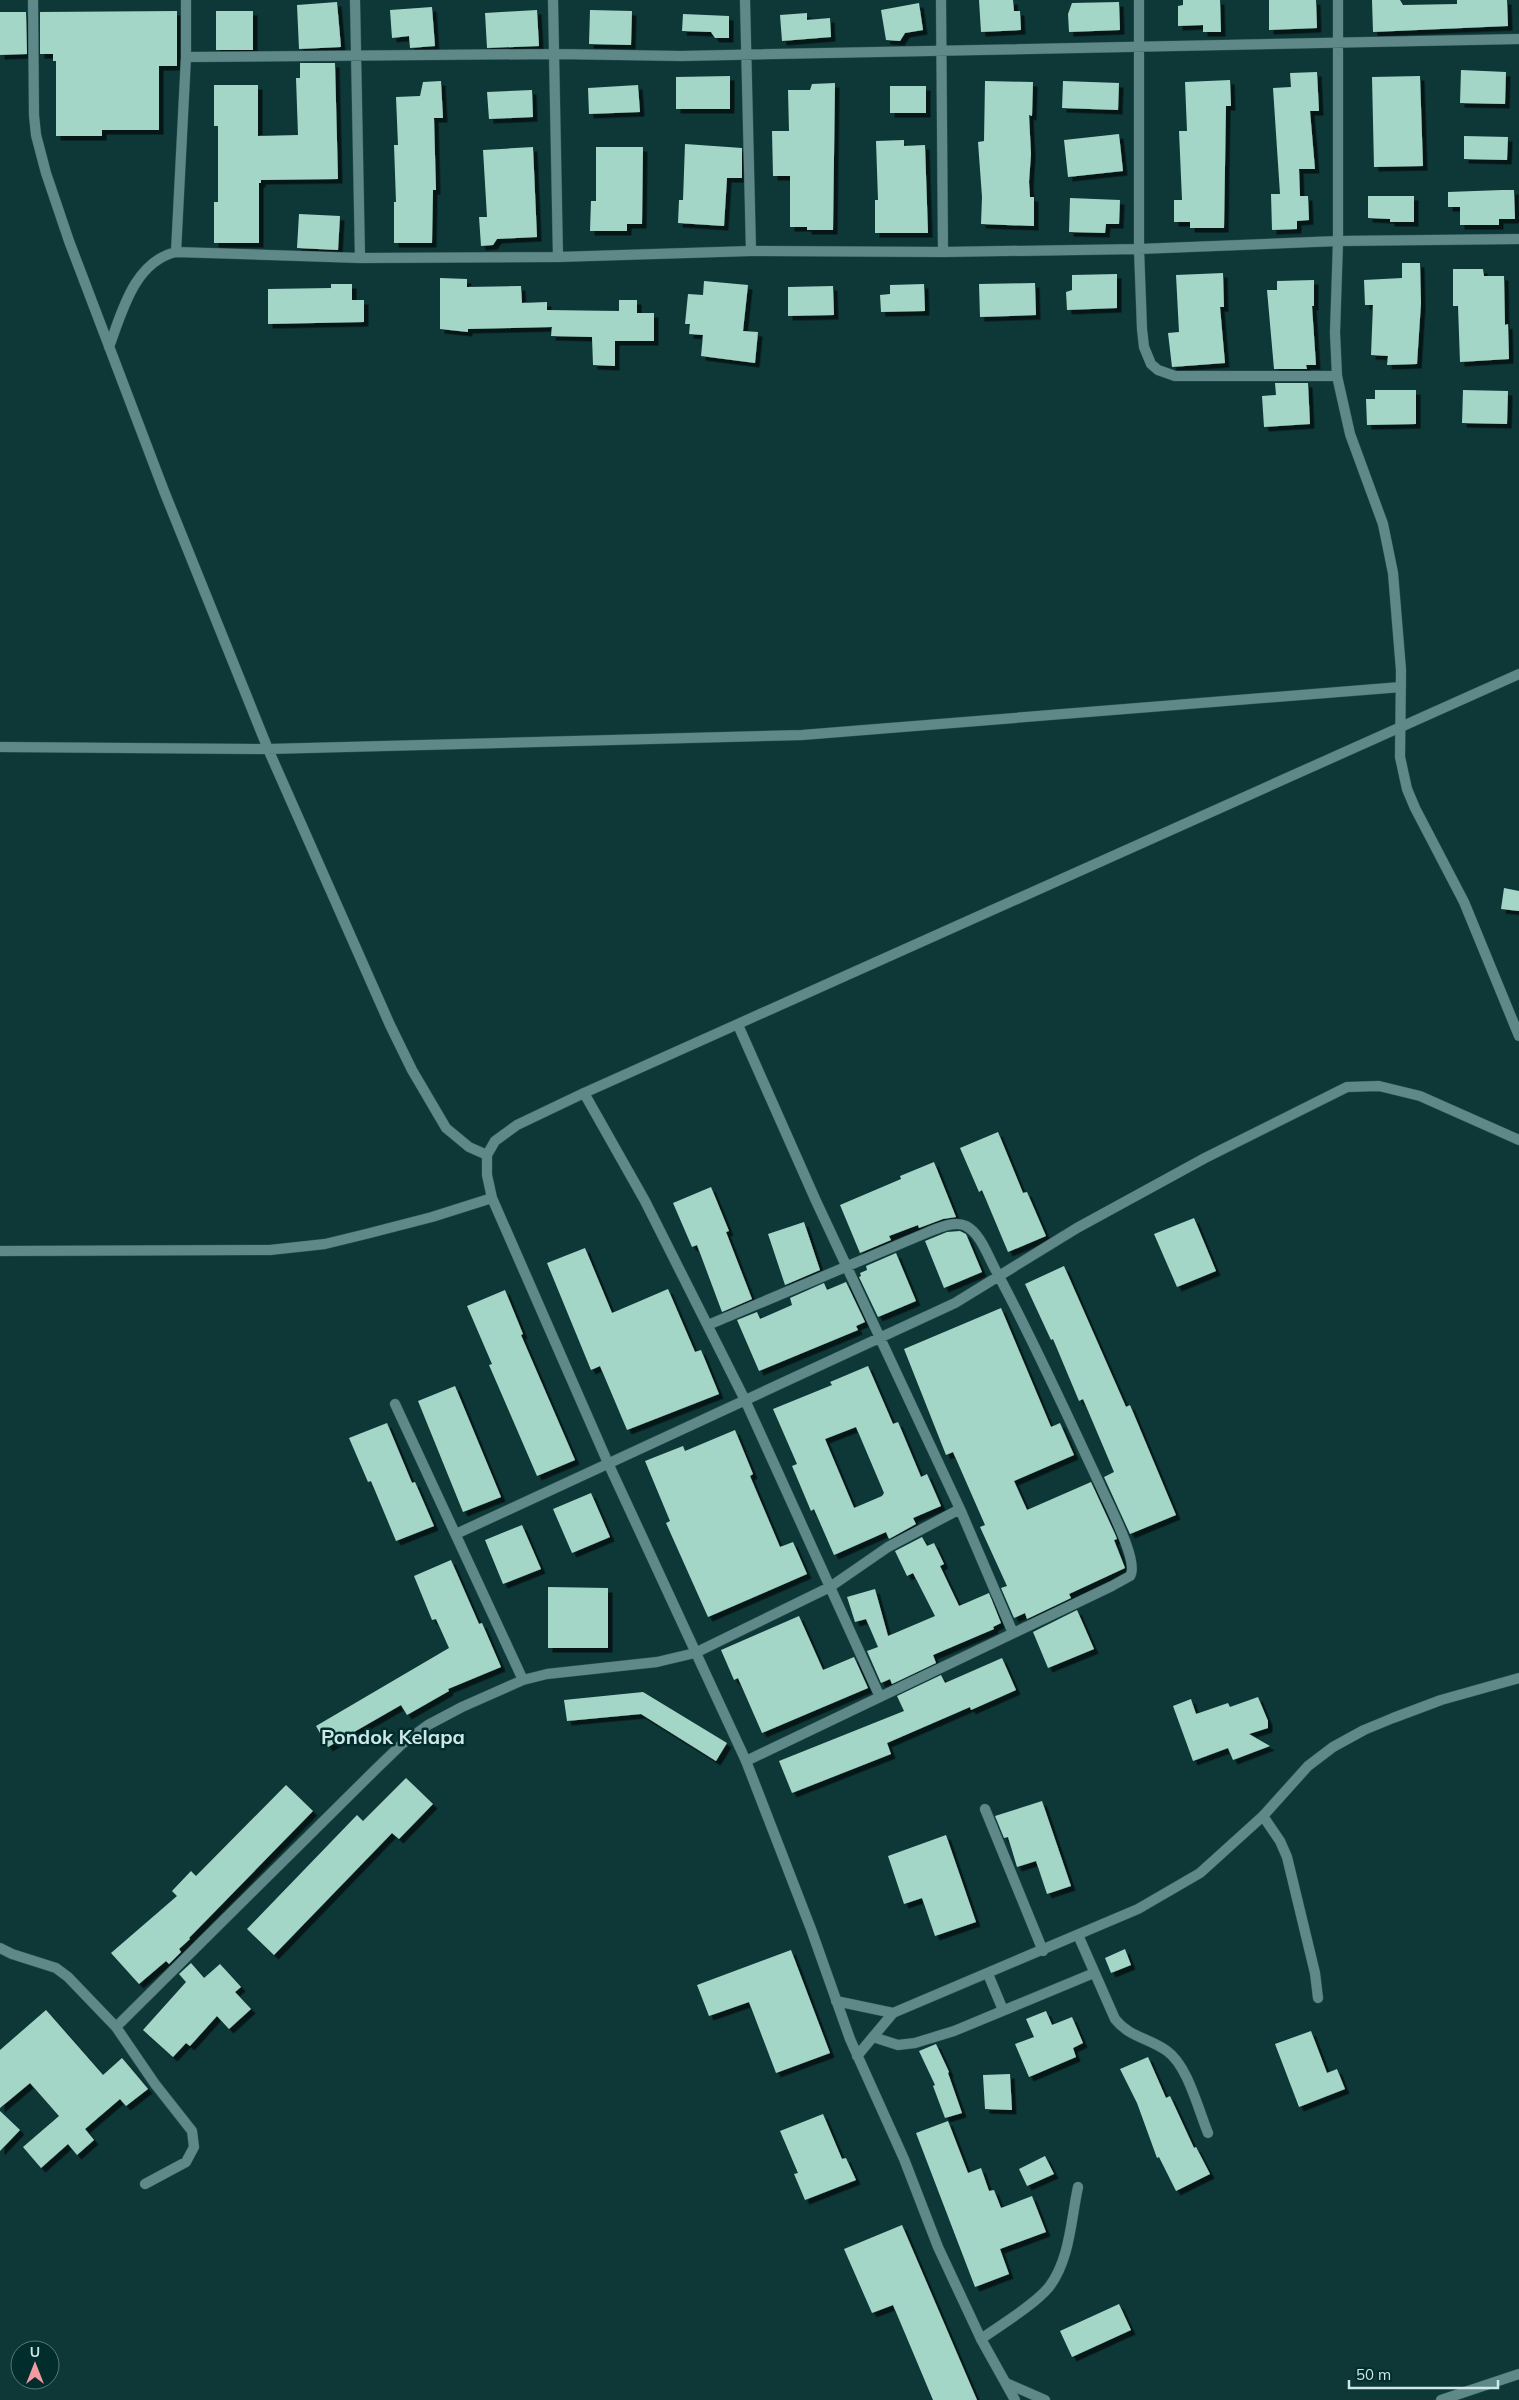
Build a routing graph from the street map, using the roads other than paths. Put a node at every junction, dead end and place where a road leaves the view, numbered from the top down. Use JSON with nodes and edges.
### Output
{"nodes":[{"id":1,"x":33,"y":0,"type":"edge"},
{"id":2,"x":186,"y":0,"type":"edge"},
{"id":3,"x":355,"y":0,"type":"edge"},
{"id":4,"x":554,"y":0,"type":"edge"},
{"id":5,"x":744,"y":0,"type":"edge"},
{"id":6,"x":941,"y":0,"type":"edge"},
{"id":7,"x":1139,"y":0,"type":"edge"},
{"id":8,"x":1338,"y":0,"type":"edge"},
{"id":9,"x":1519,"y":39,"type":"edge"},
{"id":10,"x":1338,"y":43,"type":"junction"},
{"id":11,"x":1139,"y":47,"type":"junction"},
{"id":12,"x":942,"y":51,"type":"junction"},
{"id":13,"x":556,"y":54,"type":"junction"},
{"id":14,"x":747,"y":55,"type":"junction"},
{"id":15,"x":186,"y":57,"type":"junction"},
{"id":16,"x":356,"y":57,"type":"junction"},
{"id":17,"x":1519,"y":239,"type":"edge"},
{"id":18,"x":1338,"y":241,"type":"junction"},
{"id":19,"x":1139,"y":249,"type":"junction"},
{"id":20,"x":751,"y":251,"type":"junction"},
{"id":21,"x":176,"y":252,"type":"junction"},
{"id":22,"x":943,"y":252,"type":"junction"},
{"id":23,"x":558,"y":257,"type":"junction"},
{"id":24,"x":360,"y":258,"type":"junction"},
{"id":25,"x":109,"y":347,"type":"junction"},
{"id":26,"x":1337,"y":376,"type":"junction"},
{"id":27,"x":1519,"y":674,"type":"edge"},
{"id":28,"x":1401,"y":687,"type":"junction"},
{"id":29,"x":1401,"y":726,"type":"junction"},
{"id":30,"x":0,"y":747,"type":"edge"},
{"id":31,"x":268,"y":750,"type":"junction"},
{"id":32,"x":738,"y":1025,"type":"junction"},
{"id":33,"x":1519,"y":1036,"type":"edge"},
{"id":34,"x":584,"y":1093,"type":"junction"},
{"id":35,"x":1519,"y":1140,"type":"edge"},
{"id":36,"x":487,"y":1155,"type":"junction"},
{"id":37,"x":492,"y":1198,"type":"junction"},
{"id":38,"x":0,"y":1251,"type":"edge"},
{"id":39,"x":846,"y":1266,"type":"junction"},
{"id":40,"x":999,"y":1277,"type":"junction"},
{"id":41,"x":708,"y":1325,"type":"junction"},
{"id":42,"x":881,"y":1338,"type":"junction"},
{"id":43,"x":745,"y":1400,"type":"junction"},
{"id":44,"x":395,"y":1404,"type":"dead end"},
{"id":45,"x":608,"y":1463,"type":"junction"},
{"id":46,"x":960,"y":1510,"type":"junction"},
{"id":47,"x":456,"y":1534,"type":"junction"},
{"id":48,"x":830,"y":1587,"type":"junction"},
{"id":49,"x":1013,"y":1632,"type":"junction"},
{"id":50,"x":695,"y":1653,"type":"junction"},
{"id":51,"x":1519,"y":1678,"type":"edge"},
{"id":52,"x":523,"y":1680,"type":"junction"},
{"id":53,"x":880,"y":1697,"type":"junction"},
{"id":54,"x":746,"y":1760,"type":"junction"},
{"id":55,"x":985,"y":1809,"type":"dead end"},
{"id":56,"x":1263,"y":1816,"type":"junction"},
{"id":57,"x":1078,"y":1935,"type":"junction"},
{"id":58,"x":0,"y":1948,"type":"edge"},
{"id":59,"x":1043,"y":1951,"type":"junction"},
{"id":60,"x":1094,"y":1973,"type":"junction"},
{"id":61,"x":988,"y":1974,"type":"junction"},
{"id":62,"x":1318,"y":1998,"type":"dead end"},
{"id":63,"x":836,"y":2001,"type":"junction"},
{"id":64,"x":1003,"y":2010,"type":"junction"},
{"id":65,"x":893,"y":2013,"type":"junction"},
{"id":66,"x":116,"y":2027,"type":"junction"},
{"id":67,"x":873,"y":2037,"type":"junction"},
{"id":68,"x":857,"y":2056,"type":"junction"},
{"id":69,"x":1208,"y":2133,"type":"dead end"},
{"id":70,"x":145,"y":2184,"type":"dead end"},
{"id":71,"x":1078,"y":2186,"type":"dead end"},
{"id":72,"x":981,"y":2339,"type":"junction"},
{"id":73,"x":1519,"y":2374,"type":"edge"},
{"id":74,"x":1006,"y":2383,"type":"junction"},
{"id":75,"x":1015,"y":2400,"type":"edge"},
{"id":76,"x":1045,"y":2400,"type":"edge"},
{"id":77,"x":1441,"y":2400,"type":"edge"}],
"edges":[{"from":1,"to":25,"type":"street"},
{"from":2,"to":15,"type":"street"},
{"from":3,"to":16,"type":"street"},
{"from":4,"to":13,"type":"street"},
{"from":5,"to":14,"type":"street"},
{"from":6,"to":12,"type":"street"},
{"from":7,"to":11,"type":"street"},
{"from":8,"to":10,"type":"street"},
{"from":9,"to":10,"type":"street"},
{"from":10,"to":11,"type":"street"},
{"from":10,"to":18,"type":"street"},
{"from":11,"to":12,"type":"street"},
{"from":11,"to":19,"type":"street"},
{"from":12,"to":14,"type":"street"},
{"from":12,"to":22,"type":"street"},
{"from":13,"to":14,"type":"street"},
{"from":13,"to":16,"type":"street"},
{"from":13,"to":23,"type":"street"},
{"from":14,"to":20,"type":"street"},
{"from":15,"to":16,"type":"street"},
{"from":15,"to":21,"type":"street"},
{"from":16,"to":24,"type":"street"},
{"from":17,"to":18,"type":"street"},
{"from":18,"to":19,"type":"street"},
{"from":18,"to":26,"type":"street"},
{"from":19,"to":22,"type":"street"},
{"from":19,"to":26,"type":"street"},
{"from":20,"to":22,"type":"street"},
{"from":20,"to":23,"type":"street"},
{"from":21,"to":24,"type":"street"},
{"from":21,"to":25,"type":"street"},
{"from":23,"to":24,"type":"street"},
{"from":25,"to":31,"type":"street"},
{"from":26,"to":28,"type":"street"},
{"from":27,"to":29,"type":"street"},
{"from":28,"to":29,"type":"street"},
{"from":28,"to":31,"type":"street"},
{"from":29,"to":32,"type":"street"},
{"from":29,"to":33,"type":"street"},
{"from":30,"to":31,"type":"street"},
{"from":31,"to":36,"type":"street"},
{"from":32,"to":34,"type":"street"},
{"from":32,"to":39,"type":"street"},
{"from":34,"to":36,"type":"street"},
{"from":34,"to":41,"type":"street"},
{"from":35,"to":40,"type":"street"},
{"from":36,"to":37,"type":"street"},
{"from":37,"to":38,"type":"street"},
{"from":37,"to":45,"type":"street"},
{"from":39,"to":40,"type":"street"},
{"from":39,"to":41,"type":"street"},
{"from":39,"to":42,"type":"street"},
{"from":40,"to":42,"type":"street"},
{"from":40,"to":49,"type":"street"},
{"from":41,"to":43,"type":"street"},
{"from":42,"to":43,"type":"street"},
{"from":42,"to":46,"type":"street"},
{"from":43,"to":45,"type":"street"},
{"from":43,"to":48,"type":"street"},
{"from":44,"to":47,"type":"street"},
{"from":45,"to":47,"type":"street"},
{"from":45,"to":50,"type":"street"},
{"from":46,"to":48,"type":"street"},
{"from":46,"to":49,"type":"street"},
{"from":47,"to":52,"type":"street"},
{"from":48,"to":50,"type":"street"},
{"from":48,"to":53,"type":"street"},
{"from":49,"to":53,"type":"street"},
{"from":50,"to":52,"type":"street"},
{"from":50,"to":54,"type":"street"},
{"from":51,"to":56,"type":"street"},
{"from":52,"to":66,"type":"street"},
{"from":53,"to":54,"type":"street"},
{"from":54,"to":63,"type":"street"},
{"from":55,"to":59,"type":"street"},
{"from":56,"to":57,"type":"street"},
{"from":56,"to":62,"type":"street"},
{"from":57,"to":59,"type":"street"},
{"from":57,"to":60,"type":"street"},
{"from":58,"to":66,"type":"street"},
{"from":59,"to":61,"type":"street"},
{"from":60,"to":64,"type":"street"},
{"from":60,"to":69,"type":"street"},
{"from":61,"to":64,"type":"street"},
{"from":61,"to":65,"type":"street"},
{"from":63,"to":65,"type":"street"},
{"from":63,"to":68,"type":"street"},
{"from":64,"to":67,"type":"street"},
{"from":65,"to":67,"type":"street"},
{"from":66,"to":70,"type":"street"},
{"from":67,"to":68,"type":"street"},
{"from":68,"to":72,"type":"street"},
{"from":71,"to":72,"type":"street"},
{"from":72,"to":74,"type":"street"},
{"from":73,"to":77,"type":"street"},
{"from":74,"to":75,"type":"street"},
{"from":74,"to":76,"type":"street"}]}
